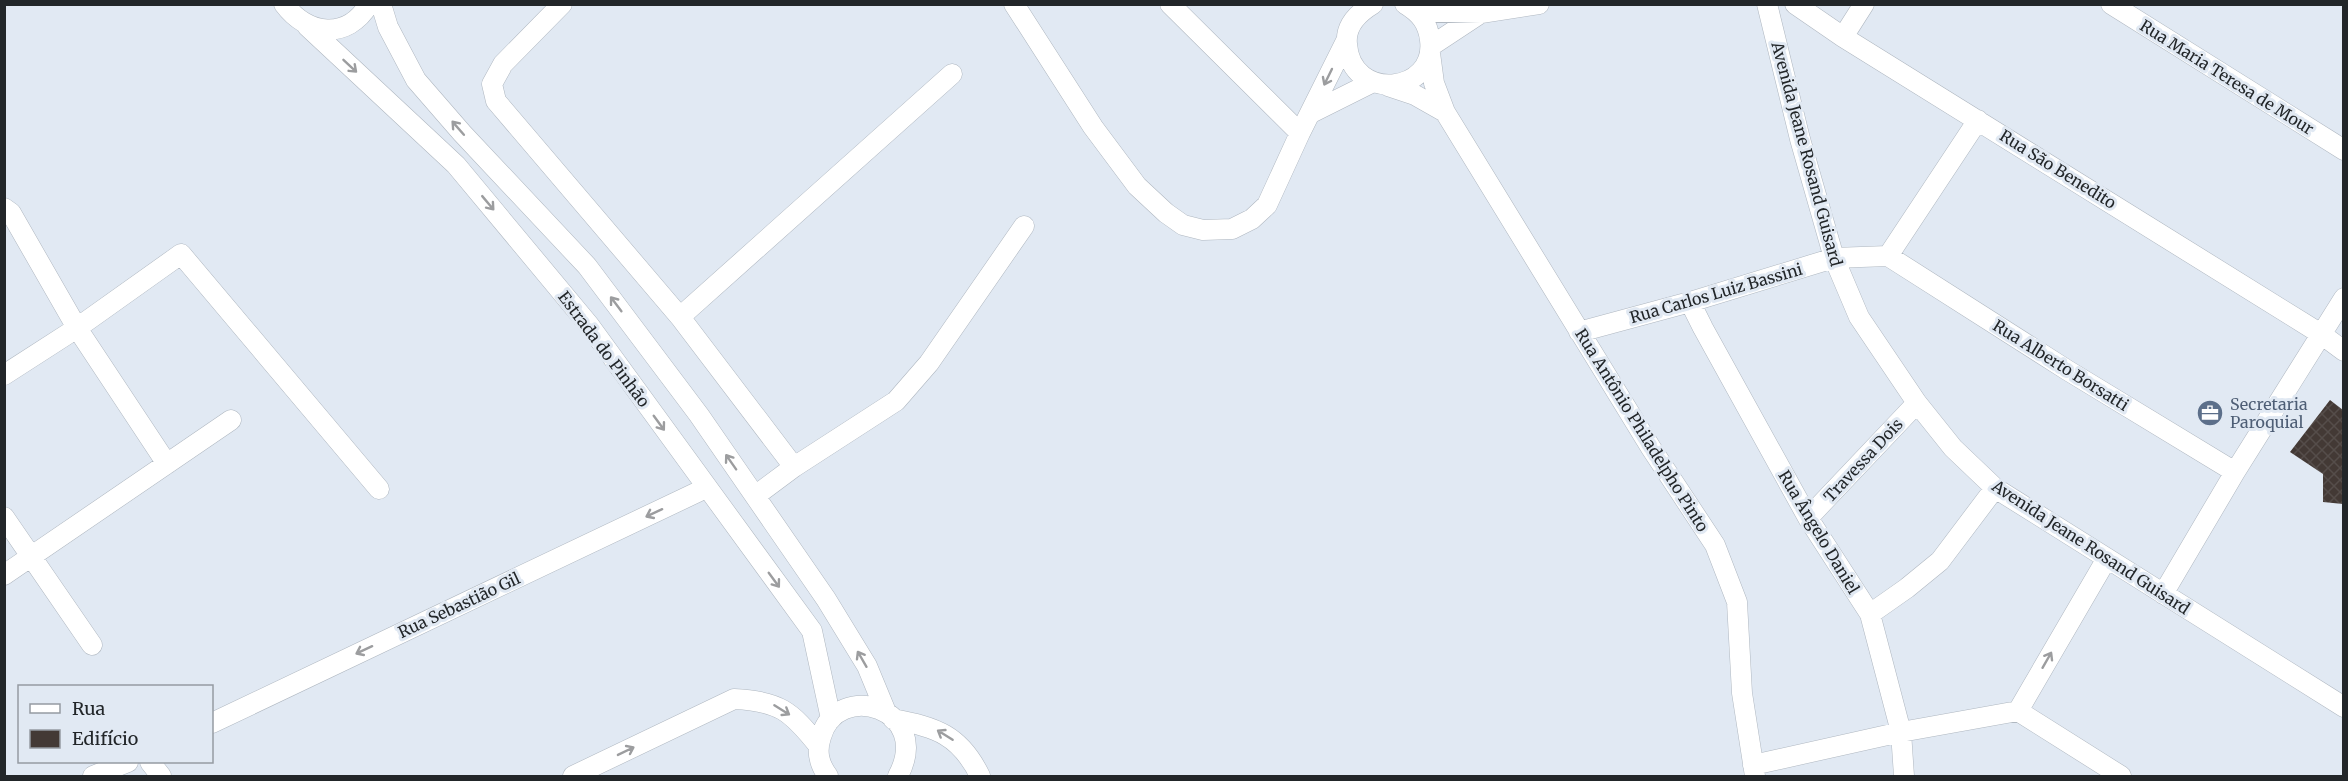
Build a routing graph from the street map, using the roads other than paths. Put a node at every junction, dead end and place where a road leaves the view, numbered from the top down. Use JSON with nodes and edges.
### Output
{"nodes":[{"id":1,"x":369,"y":4,"type":"edge"},
{"id":2,"x":381,"y":4,"type":"edge"},
{"id":3,"x":562,"y":4,"type":"edge"},
{"id":4,"x":1014,"y":4,"type":"edge"},
{"id":5,"x":1170,"y":4,"type":"edge"},
{"id":6,"x":1539,"y":4,"type":"edge"},
{"id":7,"x":1767,"y":4,"type":"edge"},
{"id":8,"x":1795,"y":4,"type":"edge"},
{"id":9,"x":1864,"y":4,"type":"edge"},
{"id":10,"x":2111,"y":4,"type":"edge"},
{"id":11,"x":1367,"y":6,"type":"edge"},
{"id":12,"x":1410,"y":8,"type":"edge"},
{"id":13,"x":291,"y":13,"type":"edge"},
{"id":14,"x":1480,"y":14,"type":"junction"},
{"id":15,"x":1843,"y":37,"type":"junction"},
{"id":16,"x":1346,"y":41,"type":"junction"},
{"id":17,"x":1430,"y":50,"type":"junction"},
{"id":18,"x":952,"y":74,"type":"dead end"},
{"id":19,"x":1379,"y":84,"type":"junction"},
{"id":20,"x":1445,"y":112,"type":"junction"},
{"id":21,"x":1311,"y":113,"type":"junction"},
{"id":22,"x":1978,"y":120,"type":"junction"},
{"id":23,"x":1300,"y":133,"type":"junction"},
{"id":24,"x":2343,"y":150,"type":"edge"},
{"id":25,"x":4,"y":208,"type":"edge"},
{"id":26,"x":1024,"y":226,"type":"dead end"},
{"id":27,"x":1888,"y":256,"type":"junction"},
{"id":28,"x":1834,"y":258,"type":"junction"},
{"id":29,"x":2343,"y":297,"type":"edge"},
{"id":30,"x":1690,"y":302,"type":"junction"},
{"id":31,"x":680,"y":317,"type":"junction"},
{"id":32,"x":77,"y":328,"type":"junction"},
{"id":33,"x":1580,"y":332,"type":"junction"},
{"id":34,"x":2321,"y":334,"type":"junction"},
{"id":35,"x":2343,"y":351,"type":"edge"},
{"id":36,"x":4,"y":375,"type":"edge"},
{"id":37,"x":1917,"y":403,"type":"junction"},
{"id":38,"x":231,"y":420,"type":"dead end"},
{"id":39,"x":167,"y":464,"type":"junction"},
{"id":40,"x":794,"y":467,"type":"junction"},
{"id":41,"x":2235,"y":472,"type":"junction"},
{"id":42,"x":706,"y":488,"type":"junction"},
{"id":43,"x":1995,"y":488,"type":"junction"},
{"id":44,"x":379,"y":489,"type":"dead end"},
{"id":45,"x":755,"y":496,"type":"junction"},
{"id":46,"x":4,"y":518,"type":"edge"},
{"id":47,"x":1808,"y":518,"type":"junction"},
{"id":48,"x":31,"y":558,"type":"junction"},
{"id":49,"x":2106,"y":560,"type":"junction"},
{"id":50,"x":4,"y":575,"type":"edge"},
{"id":51,"x":2163,"y":594,"type":"junction"},
{"id":52,"x":1870,"y":614,"type":"junction"},
{"id":53,"x":92,"y":645,"type":"dead end"},
{"id":54,"x":2343,"y":707,"type":"edge"},
{"id":55,"x":2018,"y":711,"type":"junction"},
{"id":56,"x":889,"y":715,"type":"junction"},
{"id":57,"x":831,"y":719,"type":"junction"},
{"id":58,"x":213,"y":723,"type":"edge"},
{"id":59,"x":1901,"y":732,"type":"junction"},
{"id":60,"x":818,"y":749,"type":"junction"},
{"id":61,"x":126,"y":763,"type":"edge"},
{"id":62,"x":151,"y":763,"type":"edge"},
{"id":63,"x":1754,"y":771,"type":"edge"},
{"id":64,"x":93,"y":777,"type":"edge"},
{"id":65,"x":160,"y":777,"type":"edge"},
{"id":66,"x":573,"y":777,"type":"edge"},
{"id":67,"x":816,"y":777,"type":"edge"},
{"id":68,"x":828,"y":777,"type":"edge"},
{"id":69,"x":898,"y":777,"type":"edge"},
{"id":70,"x":980,"y":777,"type":"edge"},
{"id":71,"x":1904,"y":777,"type":"edge"},
{"id":72,"x":2121,"y":777,"type":"edge"}],
"edges":[{"from":1,"to":13,"type":"street"},
{"from":45,"to":2,"type":"street","one_way":true},
{"from":3,"to":31,"type":"street"},
{"from":4,"to":23,"type":"street"},
{"from":5,"to":23,"type":"street"},
{"from":6,"to":14,"type":"street"},
{"from":7,"to":28,"type":"street","name":"Avenida Jeane Rosand Guisard"},
{"from":8,"to":15,"type":"street","name":"Rua São Benedito"},
{"from":9,"to":15,"type":"street"},
{"from":10,"to":24,"type":"street","name":"Rua Maria Teresa de Mour"},
{"from":11,"to":16,"type":"street"},
{"from":12,"to":14,"type":"street"},
{"from":12,"to":17,"type":"street","name":"Rua Antônio Philadelpho Pinto"},
{"from":13,"to":42,"type":"street","name":"Estrada do Pinhão","one_way":true},
{"from":14,"to":17,"type":"street"},
{"from":15,"to":22,"type":"street","name":"Rua São Benedito"},
{"from":16,"to":19,"type":"street"},
{"from":16,"to":21,"type":"street","one_way":true},
{"from":17,"to":19,"type":"street"},
{"from":17,"to":20,"type":"street","name":"Rua Antônio Philadelpho Pinto"},
{"from":18,"to":31,"type":"street"},
{"from":19,"to":20,"type":"street"},
{"from":19,"to":21,"type":"street"},
{"from":20,"to":33,"type":"street","name":"Rua Antônio Philadelpho Pinto"},
{"from":21,"to":23,"type":"street"},
{"from":22,"to":27,"type":"street"},
{"from":22,"to":34,"type":"street","name":"Rua São Benedito"},
{"from":25,"to":32,"type":"street"},
{"from":26,"to":40,"type":"street"},
{"from":27,"to":28,"type":"street","name":"Rua Carlos Luiz Bassini"},
{"from":27,"to":41,"type":"street","name":"Rua Alberto Borsatti"},
{"from":28,"to":30,"type":"street","name":"Rua Carlos Luiz Bassini"},
{"from":28,"to":37,"type":"street","name":"Avenida Jeane Rosand Guisard"},
{"from":29,"to":34,"type":"street"},
{"from":30,"to":33,"type":"street","name":"Rua Carlos Luiz Bassini"},
{"from":30,"to":47,"type":"street","name":"Rua Ângelo Daniel"},
{"from":31,"to":40,"type":"street"},
{"from":32,"to":36,"type":"street"},
{"from":32,"to":39,"type":"street"},
{"from":32,"to":44,"type":"street"},
{"from":33,"to":63,"type":"street","name":"Rua Antônio Philadelpho Pinto"},
{"from":34,"to":35,"type":"street","name":"Rua São Benedito"},
{"from":34,"to":41,"type":"street"},
{"from":37,"to":43,"type":"street","name":"Avenida Jeane Rosand Guisard"},
{"from":37,"to":47,"type":"street","name":"Travessa Dois"},
{"from":38,"to":39,"type":"street"},
{"from":39,"to":48,"type":"street"},
{"from":40,"to":45,"type":"street"},
{"from":41,"to":51,"type":"street"},
{"from":42,"to":57,"type":"street","name":"Estrada do Pinhão","one_way":true},
{"from":42,"to":58,"type":"street","name":"Rua Sebastião Gil","one_way":true},
{"from":43,"to":49,"type":"street","name":"Avenida Jeane Rosand Guisard"},
{"from":43,"to":52,"type":"street"},
{"from":56,"to":45,"type":"street","one_way":true},
{"from":46,"to":48,"type":"street"},
{"from":47,"to":52,"type":"street","name":"Rua Ângelo Daniel"},
{"from":48,"to":50,"type":"street"},
{"from":48,"to":53,"type":"street"},
{"from":49,"to":51,"type":"street","name":"Avenida Jeane Rosand Guisard"},
{"from":55,"to":49,"type":"street","one_way":true},
{"from":51,"to":54,"type":"street","name":"Avenida Jeane Rosand Guisard"},
{"from":52,"to":59,"type":"street","name":"Rua Ângelo Daniel"},
{"from":55,"to":59,"type":"street"},
{"from":55,"to":72,"type":"street"},
{"from":56,"to":57,"type":"street"},
{"from":56,"to":69,"type":"street"},
{"from":70,"to":56,"type":"street","one_way":true},
{"from":57,"to":60,"type":"street"},
{"from":59,"to":63,"type":"street"},
{"from":59,"to":71,"type":"street","name":"Rua Ângelo Daniel"},
{"from":66,"to":60,"type":"street","one_way":true},
{"from":60,"to":67,"type":"street"},
{"from":60,"to":68,"type":"street"},
{"from":61,"to":64,"type":"street"},
{"from":62,"to":65,"type":"street"}]}
